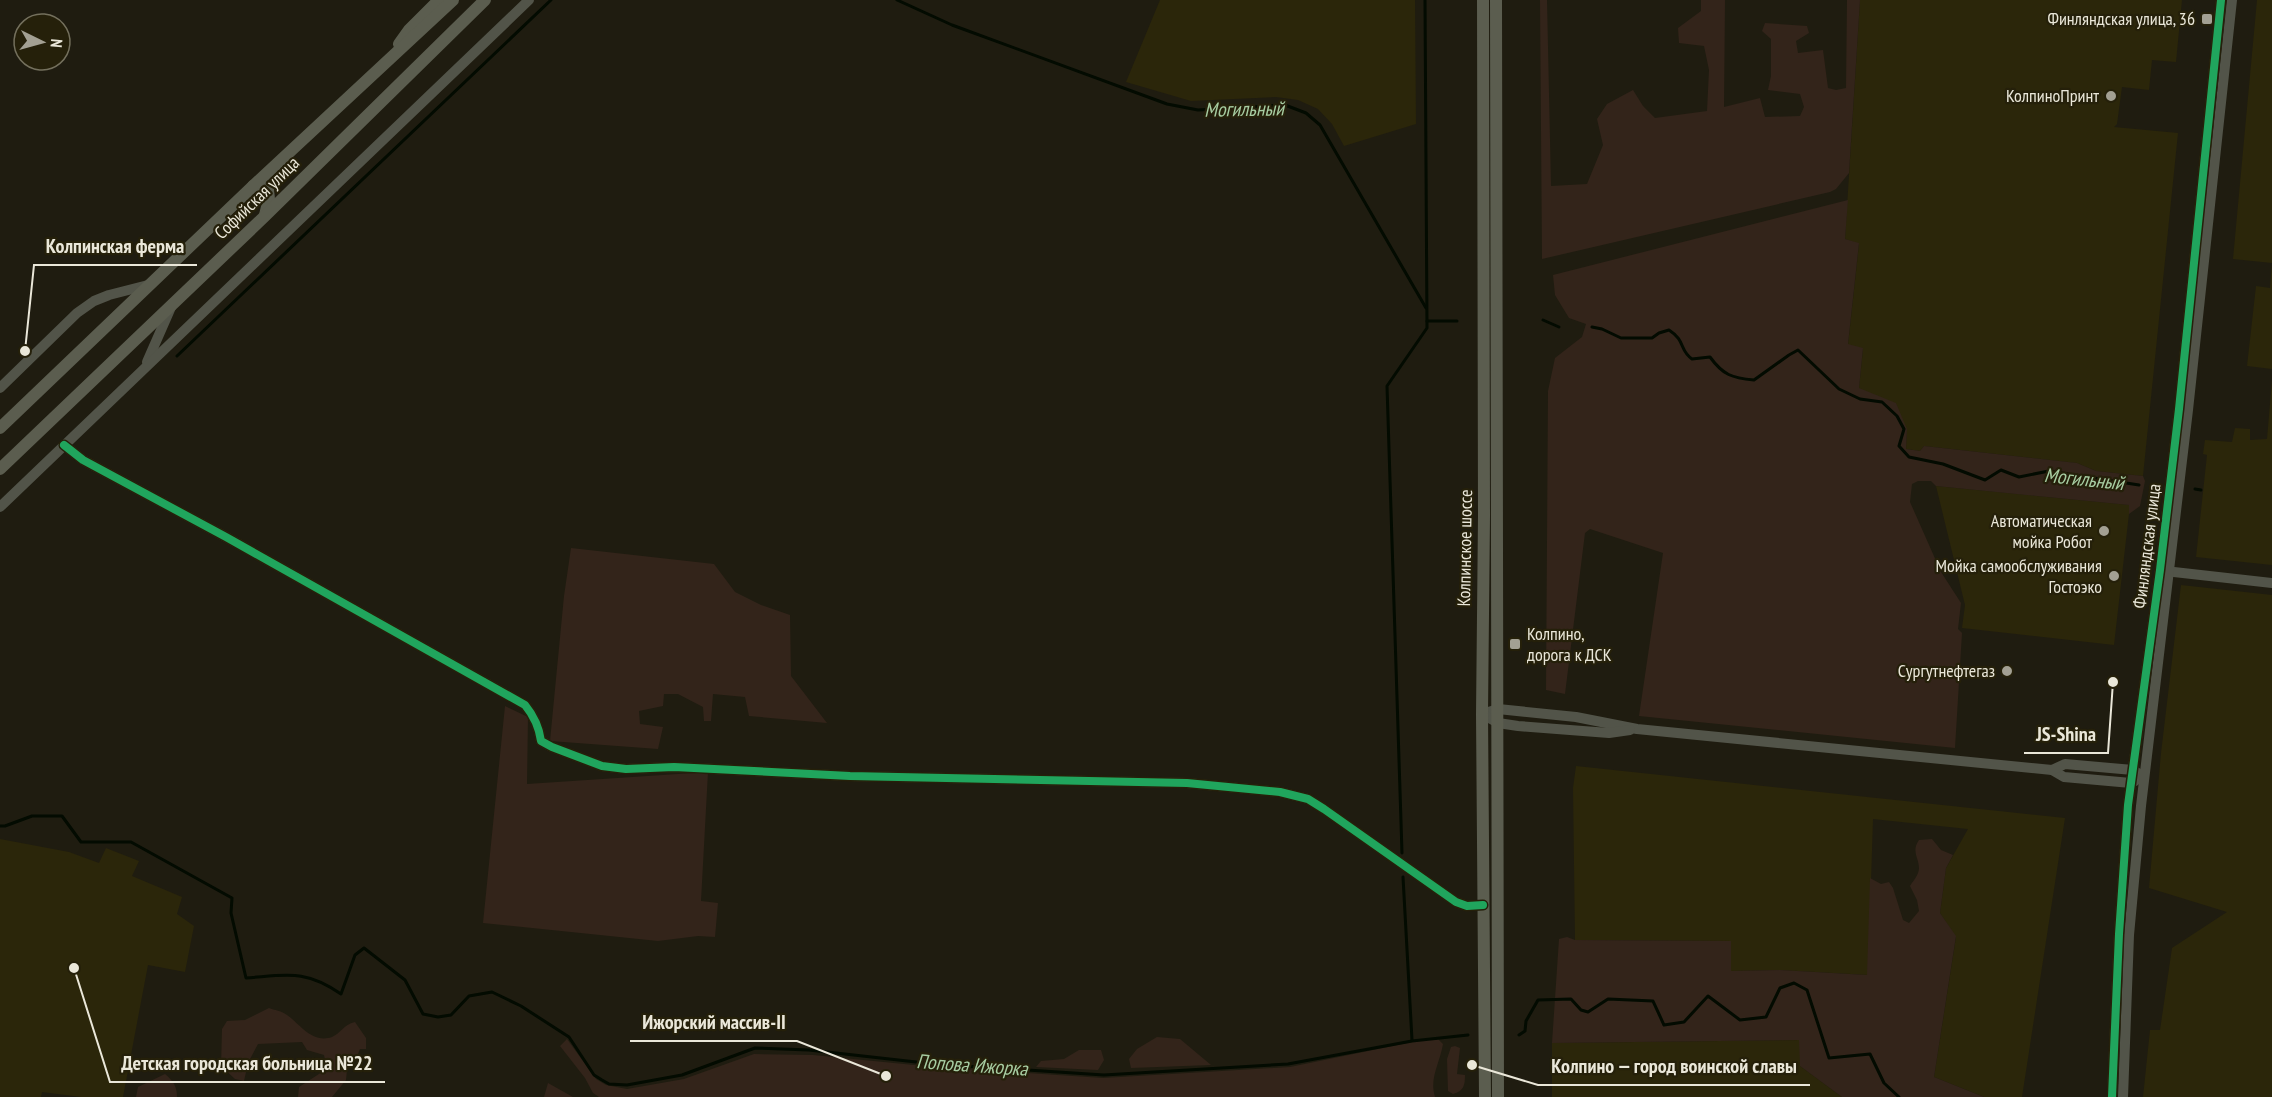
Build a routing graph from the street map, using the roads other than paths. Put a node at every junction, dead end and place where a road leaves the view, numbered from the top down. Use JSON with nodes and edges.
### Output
{"nodes":[{"id":1,"x":439,"y":0,"type":"edge"},
{"id":2,"x":453,"y":0,"type":"edge"},
{"id":3,"x":485,"y":0,"type":"edge"},
{"id":4,"x":529,"y":0,"type":"edge"},
{"id":5,"x":1483,"y":0,"type":"edge"},
{"id":6,"x":1496,"y":0,"type":"edge"},
{"id":7,"x":2221,"y":0,"type":"edge"},
{"id":8,"x":2232,"y":0,"type":"edge"},
{"id":9,"x":382,"y":67,"type":"junction"},
{"id":10,"x":252,"y":186,"type":"junction"},
{"id":11,"x":265,"y":216,"type":"junction"},
{"id":12,"x":148,"y":285,"type":"junction"},
{"id":13,"x":173,"y":303,"type":"junction"},
{"id":14,"x":141,"y":372,"type":"junction"},
{"id":15,"x":0,"y":388,"type":"edge"},
{"id":16,"x":0,"y":428,"type":"edge"},
{"id":17,"x":64,"y":445,"type":"junction"},
{"id":18,"x":2177,"y":460,"type":"junction"},
{"id":19,"x":0,"y":469,"type":"edge"},
{"id":20,"x":0,"y":507,"type":"edge"},
{"id":21,"x":2165,"y":571,"type":"junction"},
{"id":22,"x":2272,"y":583,"type":"edge"},
{"id":23,"x":1498,"y":709,"type":"junction"},
{"id":24,"x":1482,"y":714,"type":"junction"},
{"id":25,"x":1497,"y":723,"type":"junction"},
{"id":26,"x":1637,"y":729,"type":"junction"},
{"id":27,"x":2052,"y":770,"type":"junction"},
{"id":28,"x":2133,"y":770,"type":"junction"},
{"id":29,"x":2144,"y":778,"type":"junction"},
{"id":30,"x":2131,"y":783,"type":"junction"},
{"id":31,"x":1483,"y":905,"type":"junction"},
{"id":32,"x":1485,"y":1097,"type":"edge"},
{"id":33,"x":1498,"y":1097,"type":"edge"},
{"id":34,"x":2112,"y":1097,"type":"edge"},
{"id":35,"x":2123,"y":1097,"type":"edge"}],
"edges":[{"from":1,"to":9,"type":"main road"},
{"from":2,"to":9,"type":"main road","name":"Софийская улица"},
{"from":3,"to":11,"type":"main road","name":"Софийская улица"},
{"from":4,"to":14,"type":"street"},
{"from":5,"to":24,"type":"main road","name":"Колпинское шоссе"},
{"from":6,"to":23,"type":"main road","name":"Колпинское шоссе"},
{"from":7,"to":18,"type":"street","name":"Финляндская улица"},
{"from":8,"to":18,"type":"street","name":"Финляндская улица"},
{"from":9,"to":10,"type":"main road","name":"Софийская улица"},
{"from":10,"to":11,"type":"main road"},
{"from":10,"to":12,"type":"main road","name":"Софийская улица"},
{"from":11,"to":13,"type":"main road","name":"Софийская улица"},
{"from":12,"to":15,"type":"street"},
{"from":12,"to":16,"type":"main road","name":"Софийская улица"},
{"from":13,"to":14,"type":"street"},
{"from":13,"to":19,"type":"main road","name":"Софийская улица"},
{"from":14,"to":17,"type":"street"},
{"from":17,"to":20,"type":"street"},
{"from":17,"to":31,"type":"street"},
{"from":18,"to":21,"type":"street","name":"Финляндская улица"},
{"from":21,"to":22,"type":"street"},
{"from":21,"to":28,"type":"street","name":"Финляндская улица"},
{"from":21,"to":29,"type":"street","name":"Финляндская улица"},
{"from":23,"to":24,"type":"street"},
{"from":23,"to":25,"type":"main road","name":"Колпинское шоссе"},
{"from":23,"to":26,"type":"street"},
{"from":24,"to":25,"type":"street"},
{"from":24,"to":31,"type":"main road","name":"Колпинское шоссе"},
{"from":25,"to":26,"type":"street"},
{"from":25,"to":33,"type":"main road","name":"Колпинское шоссе"},
{"from":26,"to":27,"type":"street"},
{"from":27,"to":28,"type":"street"},
{"from":27,"to":30,"type":"street"},
{"from":28,"to":29,"type":"street"},
{"from":28,"to":30,"type":"street","name":"Финляндская улица"},
{"from":29,"to":30,"type":"street"},
{"from":29,"to":35,"type":"street","name":"Финляндская улица"},
{"from":30,"to":34,"type":"street","name":"Финляндская улица"},
{"from":31,"to":32,"type":"main road","name":"Колпинское шоссе"}]}
